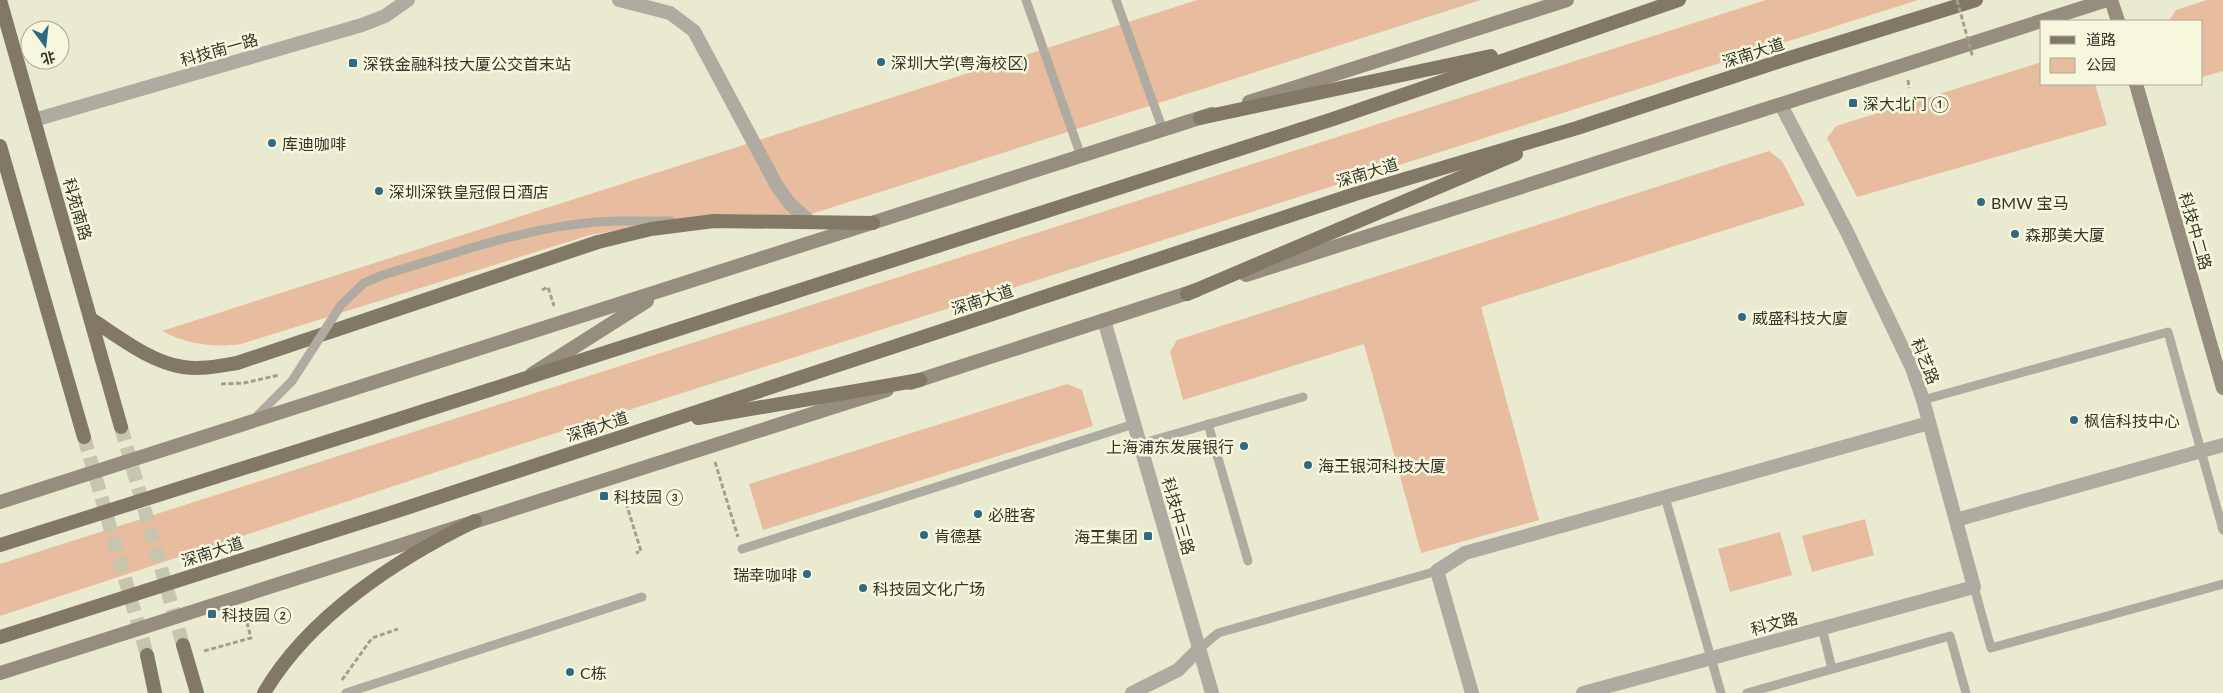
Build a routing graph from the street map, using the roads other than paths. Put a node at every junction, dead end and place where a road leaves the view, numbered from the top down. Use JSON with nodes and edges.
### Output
{"nodes":[{"id":1,"x":0,"y":0,"type":"edge"},
{"id":2,"x":408,"y":0,"type":"edge"},
{"id":3,"x":619,"y":0,"type":"edge"},
{"id":4,"x":1026,"y":0,"type":"edge"},
{"id":5,"x":1116,"y":0,"type":"edge"},
{"id":6,"x":1567,"y":0,"type":"edge"},
{"id":7,"x":1679,"y":0,"type":"edge"},
{"id":8,"x":1976,"y":0,"type":"edge"},
{"id":9,"x":2107,"y":0,"type":"edge"},
{"id":10,"x":2111,"y":0,"type":"edge"},
{"id":11,"x":2045,"y":20,"type":"edge"},
{"id":12,"x":2118,"y":20,"type":"edge"},
{"id":13,"x":2040,"y":22,"type":"edge"},
{"id":14,"x":1548,"y":44,"type":"junction"},
{"id":15,"x":2136,"y":85,"type":"edge"},
{"id":16,"x":1781,"y":105,"type":"junction"},
{"id":17,"x":1200,"y":118,"type":"junction"},
{"id":18,"x":34,"y":120,"type":"junction"},
{"id":19,"x":1577,"y":128,"type":"junction"},
{"id":20,"x":1163,"y":130,"type":"junction"},
{"id":21,"x":0,"y":146,"type":"edge"},
{"id":22,"x":1081,"y":156,"type":"junction"},
{"id":23,"x":714,"y":221,"type":"junction"},
{"id":24,"x":810,"y":222,"type":"junction"},
{"id":25,"x":873,"y":223,"type":"junction"},
{"id":26,"x":664,"y":290,"type":"junction"},
{"id":27,"x":1187,"y":294,"type":"junction"},
{"id":28,"x":91,"y":319,"type":"junction"},
{"id":29,"x":1104,"y":320,"type":"junction"},
{"id":30,"x":524,"y":379,"type":"junction"},
{"id":31,"x":920,"y":380,"type":"junction"},
{"id":32,"x":2223,"y":388,"type":"edge"},
{"id":33,"x":1303,"y":397,"type":"dead end"},
{"id":34,"x":1923,"y":400,"type":"junction"},
{"id":35,"x":250,"y":422,"type":"junction"},
{"id":36,"x":1929,"y":423,"type":"junction"},
{"id":37,"x":1134,"y":424,"type":"junction"},
{"id":38,"x":1208,"y":424,"type":"junction"},
{"id":39,"x":121,"y":427,"type":"tunnel mouth"},
{"id":40,"x":651,"y":427,"type":"junction"},
{"id":41,"x":84,"y":438,"type":"tunnel mouth"},
{"id":42,"x":1140,"y":444,"type":"junction"},
{"id":43,"x":2223,"y":445,"type":"edge"},
{"id":44,"x":2201,"y":451,"type":"junction"},
{"id":45,"x":1665,"y":497,"type":"junction"},
{"id":46,"x":0,"y":502,"type":"edge"},
{"id":47,"x":1956,"y":520,"type":"junction"},
{"id":48,"x":475,"y":521,"type":"junction"},
{"id":49,"x":2223,"y":530,"type":"edge"},
{"id":50,"x":0,"y":545,"type":"edge"},
{"id":51,"x":742,"y":549,"type":"road end"},
{"id":52,"x":1248,"y":561,"type":"dead end"},
{"id":53,"x":1437,"y":571,"type":"junction"},
{"id":54,"x":2223,"y":584,"type":"edge"},
{"id":55,"x":1974,"y":588,"type":"junction"},
{"id":56,"x":642,"y":597,"type":"dead end"},
{"id":57,"x":1822,"y":628,"type":"junction"},
{"id":58,"x":0,"y":637,"type":"edge"},
{"id":59,"x":183,"y":646,"type":"tunnel mouth"},
{"id":60,"x":1199,"y":649,"type":"junction"},
{"id":61,"x":147,"y":655,"type":"tunnel mouth"},
{"id":62,"x":1712,"y":658,"type":"junction"},
{"id":63,"x":1832,"y":669,"type":"junction"},
{"id":64,"x":0,"y":672,"type":"edge"},
{"id":65,"x":155,"y":693,"type":"edge"},
{"id":66,"x":196,"y":693,"type":"edge"},
{"id":67,"x":264,"y":693,"type":"edge"},
{"id":68,"x":346,"y":693,"type":"edge"},
{"id":69,"x":1132,"y":693,"type":"edge"},
{"id":70,"x":1212,"y":693,"type":"edge"},
{"id":71,"x":1472,"y":693,"type":"edge"},
{"id":72,"x":1582,"y":693,"type":"edge"},
{"id":73,"x":1721,"y":693,"type":"edge"},
{"id":74,"x":1747,"y":693,"type":"edge"},
{"id":75,"x":1966,"y":693,"type":"edge"}],
"edges":[{"from":1,"to":18,"type":"main road","name":"科苑南路"},
{"from":2,"to":18,"type":"street","name":"科技南一路"},
{"from":3,"to":24,"type":"street"},
{"from":4,"to":22,"type":"lane"},
{"from":5,"to":20,"type":"lane"},
{"from":6,"to":17,"type":"main road"},
{"from":7,"to":14,"type":"main road"},
{"from":8,"to":19,"type":"main road","name":"深南大道"},
{"from":9,"to":11,"type":"main road"},
{"from":10,"to":12,"type":"main road"},
{"from":13,"to":16,"type":"main road"},
{"from":14,"to":17,"type":"main road"},
{"from":14,"to":30,"type":"main road"},
{"from":15,"to":32,"type":"main road","name":"科技中二路"},
{"from":16,"to":27,"type":"main road"},
{"from":16,"to":34,"type":"street","name":"科艺路"},
{"from":17,"to":20,"type":"main road"},
{"from":18,"to":28,"type":"main road","name":"科苑南路"},
{"from":19,"to":27,"type":"main road"},
{"from":19,"to":40,"type":"main road","name":"深南大道"},
{"from":20,"to":22,"type":"main road"},
{"from":21,"to":41,"type":"main road"},
{"from":22,"to":25,"type":"main road"},
{"from":23,"to":24,"type":"main road"},
{"from":23,"to":28,"type":"main road"},
{"from":23,"to":35,"type":"lane","bridge":true},
{"from":24,"to":25,"type":"main road"},
{"from":25,"to":26,"type":"main road"},
{"from":26,"to":30,"type":"main road"},
{"from":26,"to":35,"type":"main road"},
{"from":27,"to":29,"type":"main road"},
{"from":28,"to":39,"type":"main road","name":"科苑南路"},
{"from":29,"to":31,"type":"main road"},
{"from":29,"to":37,"type":"street","name":"科技中三路"},
{"from":30,"to":50,"type":"main road"},
{"from":31,"to":40,"type":"main road"},
{"from":31,"to":48,"type":"main road"},
{"from":33,"to":38,"type":"lane"},
{"from":34,"to":36,"type":"street","name":"科艺路"},
{"from":34,"to":44,"type":"lane"},
{"from":35,"to":46,"type":"main road"},
{"from":36,"to":45,"type":"street"},
{"from":36,"to":47,"type":"street","name":"科艺路"},
{"from":37,"to":42,"type":"street","name":"科技中三路"},
{"from":37,"to":51,"type":"lane"},
{"from":38,"to":42,"type":"lane"},
{"from":38,"to":52,"type":"lane"},
{"from":40,"to":58,"type":"main road","name":"深南大道"},
{"from":42,"to":60,"type":"street","name":"科技中三路"},
{"from":43,"to":44,"type":"street"},
{"from":44,"to":47,"type":"street"},
{"from":44,"to":49,"type":"lane"},
{"from":45,"to":53,"type":"street"},
{"from":45,"to":62,"type":"lane"},
{"from":47,"to":55,"type":"street","name":"科艺路"},
{"from":48,"to":64,"type":"main road"},
{"from":48,"to":67,"type":"main road"},
{"from":53,"to":60,"type":"lane"},
{"from":53,"to":71,"type":"street"},
{"from":54,"to":55,"type":"lane","name":"科艺路"},
{"from":55,"to":57,"type":"street","name":"科文路"},
{"from":56,"to":68,"type":"lane"},
{"from":57,"to":62,"type":"street","name":"科文路"},
{"from":57,"to":63,"type":"lane"},
{"from":59,"to":66,"type":"main road"},
{"from":60,"to":69,"type":"street"},
{"from":60,"to":70,"type":"street","name":"科技中三路"},
{"from":61,"to":65,"type":"main road"},
{"from":62,"to":72,"type":"street","name":"科文路"},
{"from":62,"to":73,"type":"lane"},
{"from":63,"to":74,"type":"lane"},
{"from":63,"to":75,"type":"lane"}]}
